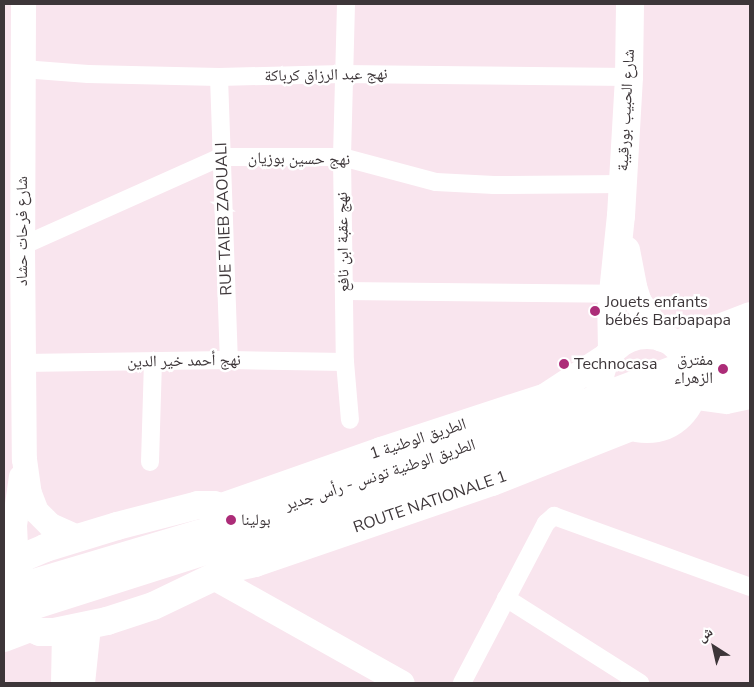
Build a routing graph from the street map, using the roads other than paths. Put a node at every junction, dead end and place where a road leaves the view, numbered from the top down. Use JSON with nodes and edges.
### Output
{"nodes":[{"id":1,"x":23,"y":4,"type":"edge"},
{"id":2,"x":346,"y":4,"type":"edge"},
{"id":3,"x":630,"y":4,"type":"edge"},
{"id":4,"x":23,"y":69,"type":"junction"},
{"id":5,"x":342,"y":74,"type":"junction"},
{"id":6,"x":219,"y":77,"type":"junction"},
{"id":7,"x":629,"y":77,"type":"junction"},
{"id":8,"x":221,"y":157,"type":"junction"},
{"id":9,"x":342,"y":157,"type":"junction"},
{"id":10,"x":623,"y":184,"type":"junction"},
{"id":11,"x":621,"y":216,"type":"junction"},
{"id":12,"x":22,"y":246,"type":"junction"},
{"id":13,"x":344,"y":291,"type":"junction"},
{"id":14,"x":613,"y":294,"type":"junction"},
{"id":15,"x":750,"y":316,"type":"edge"},
{"id":16,"x":668,"y":341,"type":"junction"},
{"id":17,"x":750,"y":341,"type":"edge"},
{"id":18,"x":610,"y":354,"type":"junction"},
{"id":19,"x":229,"y":360,"type":"junction"},
{"id":20,"x":153,"y":362,"type":"junction"},
{"id":21,"x":345,"y":362,"type":"junction"},
{"id":22,"x":23,"y":363,"type":"junction"},
{"id":23,"x":750,"y":366,"type":"edge"},
{"id":24,"x":750,"y":382,"type":"edge"},
{"id":25,"x":691,"y":395,"type":"junction"},
{"id":26,"x":750,"y":400,"type":"edge"},
{"id":27,"x":350,"y":420,"type":"dead end"},
{"id":28,"x":631,"y":427,"type":"junction"},
{"id":29,"x":24,"y":459,"type":"junction"},
{"id":30,"x":150,"y":462,"type":"dead end"},
{"id":31,"x":222,"y":507,"type":"junction"},
{"id":32,"x":79,"y":538,"type":"junction"},
{"id":33,"x":221,"y":574,"type":"junction"},
{"id":34,"x":10,"y":576,"type":"edge"},
{"id":35,"x":750,"y":587,"type":"edge"},
{"id":36,"x":506,"y":598,"type":"junction"},
{"id":37,"x":4,"y":615,"type":"edge"},
{"id":38,"x":30,"y":628,"type":"junction"},
{"id":39,"x":76,"y":628,"type":"junction"},
{"id":40,"x":4,"y":638,"type":"edge"},
{"id":41,"x":64,"y":683,"type":"edge"},
{"id":42,"x":82,"y":683,"type":"edge"},
{"id":43,"x":402,"y":683,"type":"edge"},
{"id":44,"x":462,"y":683,"type":"edge"},
{"id":45,"x":640,"y":683,"type":"edge"}],
"edges":[{"from":1,"to":4,"type":"main road","name":"شارع فرحات حشاد"},
{"from":2,"to":5,"type":"street","name":"نهج عقبة ابن نافع"},
{"from":3,"to":7,"type":"main road","name":"شارع الحبيب بورقيبة"},
{"from":4,"to":6,"type":"street","name":"نهج عبد الرزاق كرباكة"},
{"from":4,"to":12,"type":"main road","name":"شارع فرحات حشاد"},
{"from":5,"to":6,"type":"street","name":"نهج عبد الرزاق كرباكة"},
{"from":5,"to":7,"type":"street","name":"نهج عبد الرزاق كرباكة"},
{"from":5,"to":9,"type":"street","name":"نهج عقبة ابن نافع"},
{"from":6,"to":8,"type":"street","name":"RUE TAIEB ZAOUALI"},
{"from":7,"to":10,"type":"main road","name":"شارع الحبيب بورقيبة"},
{"from":8,"to":9,"type":"street","name":"نهج حسين بوزيان"},
{"from":8,"to":12,"type":"street","name":"نهج حسين بوزيان"},
{"from":8,"to":19,"type":"street","name":"RUE TAIEB ZAOUALI"},
{"from":9,"to":10,"type":"street","name":"نهج حسين بوزيان"},
{"from":9,"to":13,"type":"street","name":"نهج عقبة ابن نافع"},
{"from":10,"to":11,"type":"main road","name":"شارع الحبيب بورقيبة"},
{"from":11,"to":14,"type":"main road"},
{"from":11,"to":16,"type":"main road"},
{"from":12,"to":22,"type":"main road","name":"شارع فرحات حشاد"},
{"from":13,"to":14,"type":"street"},
{"from":13,"to":21,"type":"street","name":"نهج عقبة ابن نافع"},
{"from":14,"to":18,"type":"main road"},
{"from":15,"to":16,"type":"main road"},
{"from":16,"to":18,"type":"main road","name":"الطريق الوطنية 1"},
{"from":16,"to":25,"type":"main road"},
{"from":17,"to":34,"type":"main road","name":"الطريق الوطنية تونس - رأس جدير"},
{"from":18,"to":28,"type":"main road"},
{"from":18,"to":31,"type":"main road","name":"الطريق الوطنية 1"},
{"from":19,"to":20,"type":"street","name":"نهج أحمد خير الدين"},
{"from":19,"to":21,"type":"street","name":"نهج أحمد خير الدين"},
{"from":20,"to":22,"type":"street","name":"نهج أحمد خير الدين"},
{"from":20,"to":30,"type":"street"},
{"from":21,"to":27,"type":"street","name":"نهج عقبة ابن نافع"},
{"from":22,"to":29,"type":"main road","name":"شارع فرحات حشاد"},
{"from":23,"to":37,"type":"main road","name":"الطريق الوطنية تونس - رأس جدير"},
{"from":24,"to":25,"type":"main road"},
{"from":25,"to":26,"type":"street"},
{"from":25,"to":28,"type":"main road"},
{"from":28,"to":33,"type":"main road","name":"ROUTE NATIONALE 1"},
{"from":29,"to":32,"type":"main road"},
{"from":29,"to":34,"type":"main road"},
{"from":31,"to":32,"type":"main road"},
{"from":31,"to":33,"type":"main road"},
{"from":32,"to":34,"type":"main road"},
{"from":33,"to":39,"type":"main road","name":"ROUTE NATIONALE 1"},
{"from":33,"to":43,"type":"main road"},
{"from":34,"to":38,"type":"main road"},
{"from":35,"to":36,"type":"street"},
{"from":36,"to":44,"type":"street"},
{"from":36,"to":45,"type":"street"},
{"from":38,"to":39,"type":"main road","name":"ROUTE NATIONALE 1"},
{"from":38,"to":40,"type":"main road"},
{"from":39,"to":41,"type":"main road"},
{"from":39,"to":42,"type":"main road"}]}
